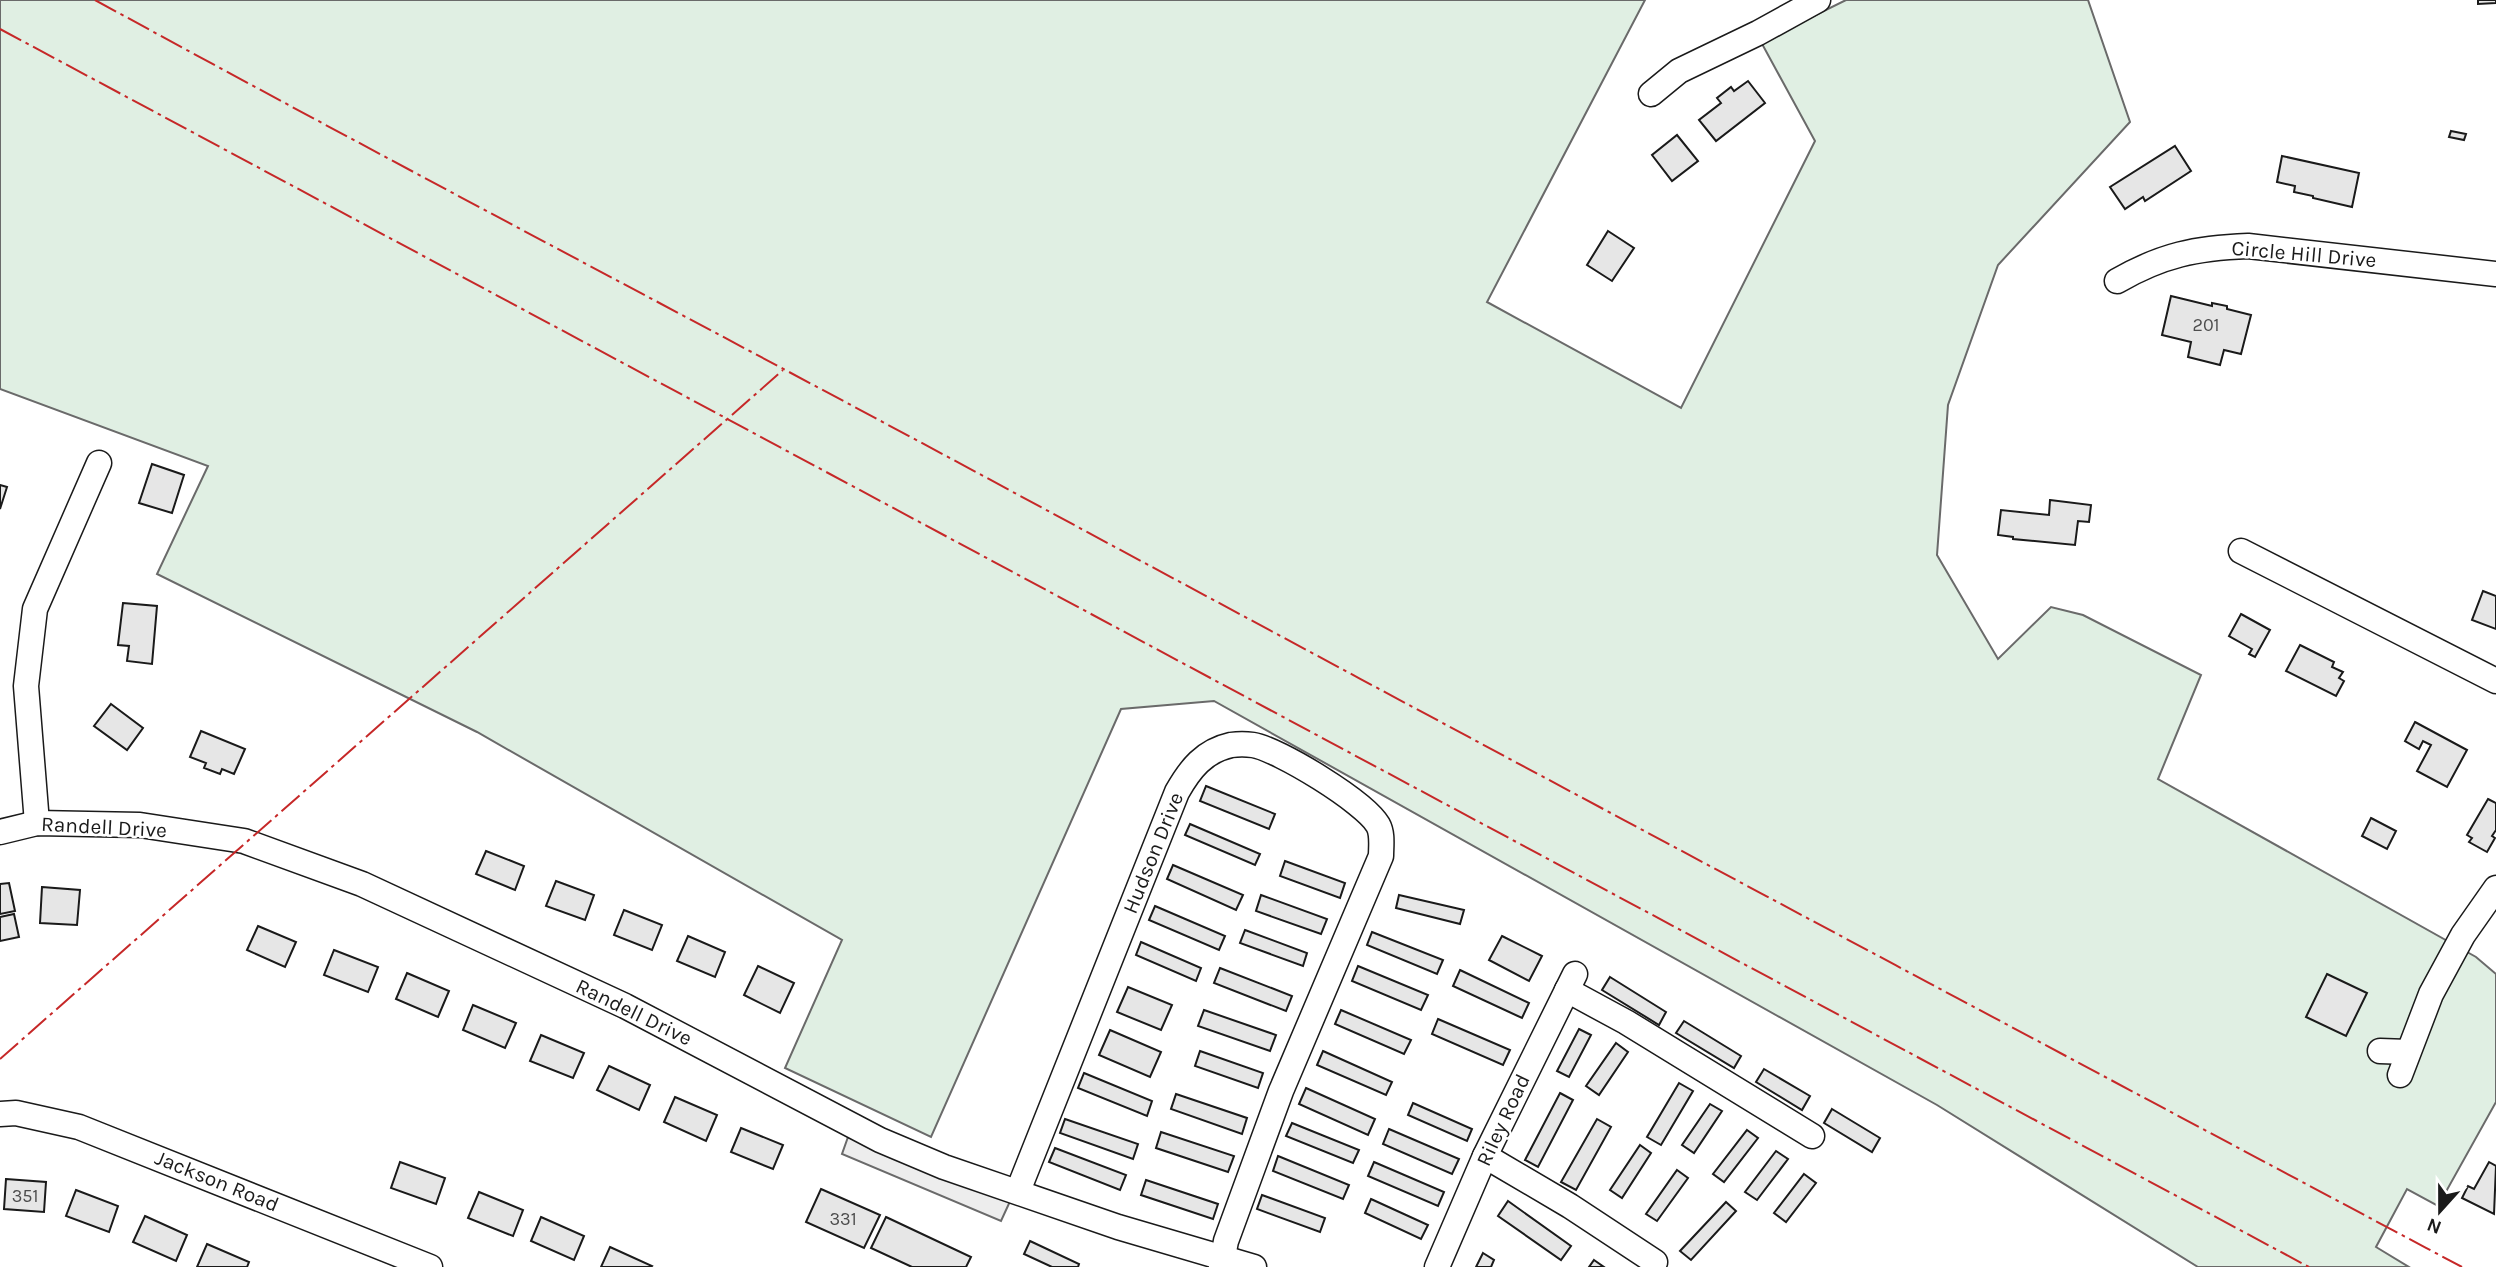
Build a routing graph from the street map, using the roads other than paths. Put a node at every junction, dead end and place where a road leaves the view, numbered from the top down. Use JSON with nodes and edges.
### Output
{"nodes":[{"id":1,"x":1818,"y":0,"type":"edge"},
{"id":2,"x":1651,"y":94,"type":"dead end"},
{"id":3,"x":2496,"y":274,"type":"edge"},
{"id":4,"x":2117,"y":281,"type":"dead end"},
{"id":5,"x":99,"y":463,"type":"dead end"},
{"id":6,"x":2241,"y":551,"type":"dead end"},
{"id":7,"x":2496,"y":681,"type":"edge"},
{"id":8,"x":37,"y":823,"type":"junction"},
{"id":9,"x":0,"y":832,"type":"edge"},
{"id":10,"x":2496,"y":888,"type":"edge"},
{"id":11,"x":2380,"y":1051,"type":"dead end"},
{"id":12,"x":2407,"y":1052,"type":"junction"},
{"id":13,"x":2400,"y":1075,"type":"dead end"},
{"id":14,"x":0,"y":1114,"type":"edge"},
{"id":15,"x":1812,"y":1136,"type":"dead end"},
{"id":16,"x":1485,"y":1156,"type":"junction"},
{"id":17,"x":1018,"y":1191,"type":"junction"},
{"id":18,"x":1654,"y":1262,"type":"dead end"},
{"id":19,"x":1222,"y":1263,"type":"edge"},
{"id":20,"x":430,"y":1267,"type":"edge"},
{"id":21,"x":1254,"y":1267,"type":"edge"},
{"id":22,"x":1437,"y":1267,"type":"edge"}],
"edges":[{"from":1,"to":2,"type":"street"},
{"from":3,"to":4,"type":"street","name":"Circle Hill Drive"},
{"from":5,"to":8,"type":"street"},
{"from":6,"to":7,"type":"street"},
{"from":8,"to":9,"type":"street","name":"Randell Drive"},
{"from":8,"to":17,"type":"street","name":"Randell Drive"},
{"from":10,"to":12,"type":"street"},
{"from":11,"to":12,"type":"street"},
{"from":12,"to":13,"type":"street"},
{"from":14,"to":20,"type":"street","name":"Jackson Road"},
{"from":15,"to":16,"type":"street","name":"Riley Road"},
{"from":16,"to":18,"type":"street"},
{"from":16,"to":22,"type":"street","name":"Riley Road"},
{"from":17,"to":19,"type":"street","name":"Randell Drive"},
{"from":17,"to":19,"type":"street","name":"Hudson Drive"},
{"from":19,"to":21,"type":"street","name":"Randell Drive"}]}
